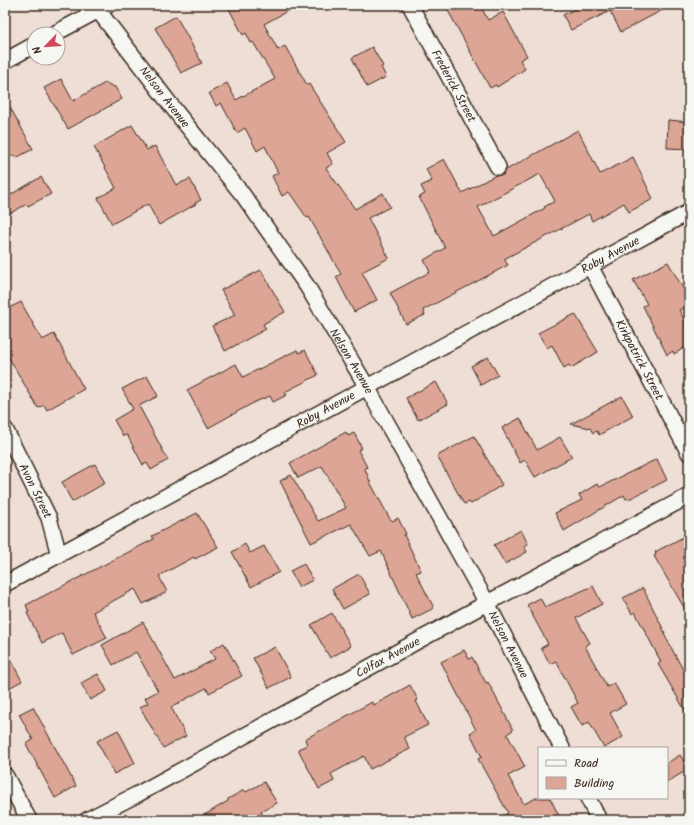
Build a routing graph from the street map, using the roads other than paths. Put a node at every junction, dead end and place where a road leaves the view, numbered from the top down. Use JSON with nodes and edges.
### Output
{"nodes":[{"id":1,"x":410,"y":5,"type":"edge"},
{"id":2,"x":100,"y":7,"type":"edge"},
{"id":3,"x":66,"y":27,"type":"edge"},
{"id":4,"x":26,"y":49,"type":"edge"},
{"id":5,"x":5,"y":61,"type":"edge"},
{"id":6,"x":498,"y":167,"type":"dead end"},
{"id":7,"x":689,"y":212,"type":"edge"},
{"id":8,"x":590,"y":266,"type":"junction"},
{"id":9,"x":367,"y":387,"type":"junction"},
{"id":10,"x":5,"y":429,"type":"edge"},
{"id":11,"x":689,"y":453,"type":"edge"},
{"id":12,"x":689,"y":496,"type":"edge"},
{"id":13,"x":59,"y":554,"type":"junction"},
{"id":14,"x":5,"y":584,"type":"edge"},
{"id":15,"x":487,"y":603,"type":"junction"},
{"id":16,"x":561,"y":747,"type":"edge"},
{"id":17,"x":5,"y":775,"type":"edge"},
{"id":18,"x":588,"y":799,"type":"edge"},
{"id":19,"x":598,"y":819,"type":"edge"},
{"id":20,"x":29,"y":820,"type":"edge"},
{"id":21,"x":87,"y":820,"type":"edge"}],
"edges":[{"from":1,"to":6,"type":"street","name":"Frederick Street"},
{"from":2,"to":3,"type":"street"},
{"from":2,"to":9,"type":"street","name":"Nelson Avenue"},
{"from":4,"to":5,"type":"street"},
{"from":7,"to":8,"type":"street","name":"Roby Avenue"},
{"from":8,"to":9,"type":"street","name":"Roby Avenue"},
{"from":8,"to":11,"type":"street","name":"Kirkpatrick Street"},
{"from":9,"to":13,"type":"street","name":"Roby Avenue"},
{"from":9,"to":15,"type":"street","name":"Nelson Avenue"},
{"from":10,"to":13,"type":"street","name":"Avon Street"},
{"from":12,"to":15,"type":"street","name":"Colfax Avenue"},
{"from":13,"to":14,"type":"street","name":"Roby Avenue"},
{"from":15,"to":16,"type":"street","name":"Nelson Avenue"},
{"from":15,"to":21,"type":"street","name":"Colfax Avenue"},
{"from":17,"to":20,"type":"street"},
{"from":18,"to":19,"type":"street"}]}
